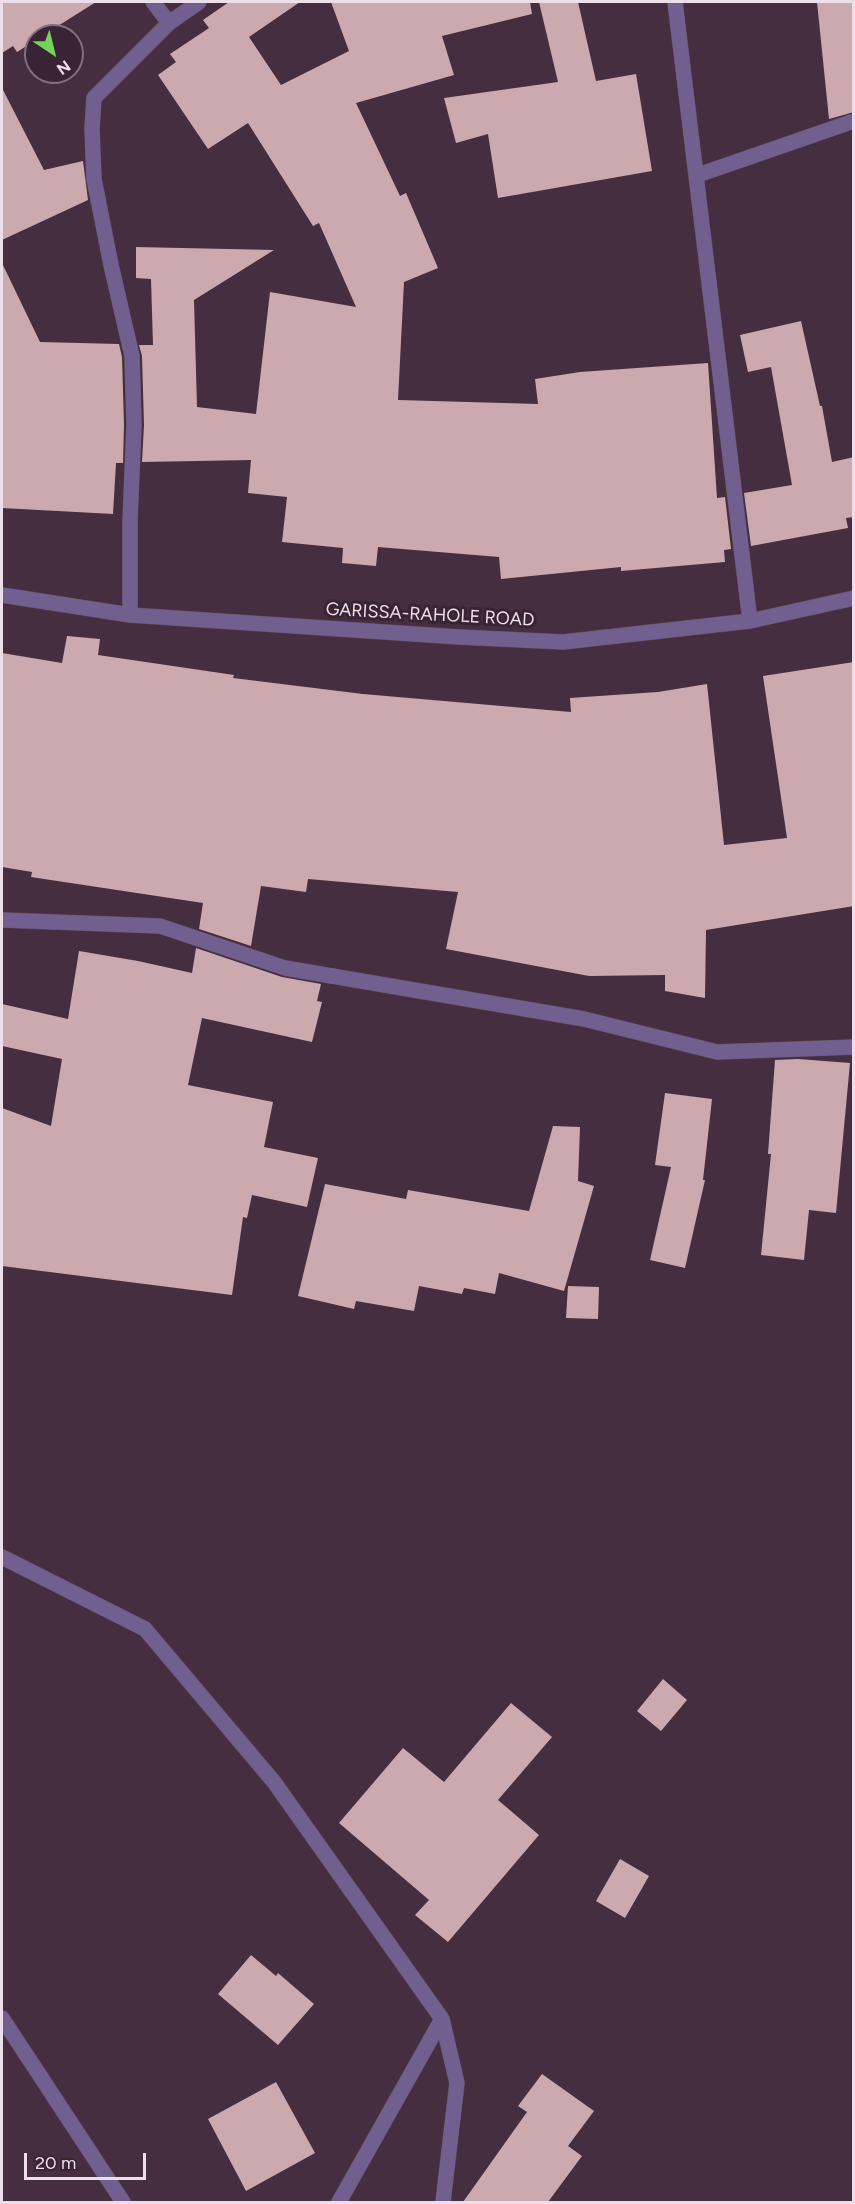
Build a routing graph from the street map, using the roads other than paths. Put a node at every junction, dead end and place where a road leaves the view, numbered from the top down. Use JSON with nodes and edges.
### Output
{"nodes":[{"id":1,"x":153,"y":2,"type":"edge"},
{"id":2,"x":199,"y":2,"type":"edge"},
{"id":3,"x":675,"y":2,"type":"edge"},
{"id":4,"x":169,"y":23,"type":"junction"},
{"id":5,"x":854,"y":121,"type":"edge"},
{"id":6,"x":698,"y":175,"type":"junction"},
{"id":7,"x":2,"y":595,"type":"edge"},
{"id":8,"x":854,"y":598,"type":"edge"},
{"id":9,"x":130,"y":615,"type":"junction"},
{"id":10,"x":750,"y":621,"type":"junction"},
{"id":11,"x":2,"y":920,"type":"edge"},
{"id":12,"x":854,"y":1047,"type":"edge"},
{"id":13,"x":2,"y":1557,"type":"edge"},
{"id":14,"x":2,"y":2018,"type":"edge"},
{"id":15,"x":442,"y":2019,"type":"junction"},
{"id":16,"x":123,"y":2202,"type":"edge"},
{"id":17,"x":339,"y":2202,"type":"edge"},
{"id":18,"x":443,"y":2202,"type":"edge"}],
"edges":[{"from":1,"to":4,"type":"street"},
{"from":2,"to":4,"type":"street"},
{"from":3,"to":6,"type":"street"},
{"from":4,"to":9,"type":"street"},
{"from":5,"to":6,"type":"street"},
{"from":6,"to":10,"type":"street"},
{"from":7,"to":9,"type":"street","name":"GARISSA-RAHOLE ROAD"},
{"from":8,"to":10,"type":"street","name":"GARISSA-RAHOLE ROAD"},
{"from":9,"to":10,"type":"street","name":"GARISSA-RAHOLE ROAD"},
{"from":11,"to":12,"type":"street"},
{"from":13,"to":15,"type":"street"},
{"from":14,"to":16,"type":"street"},
{"from":15,"to":17,"type":"street"},
{"from":15,"to":18,"type":"street"}]}
